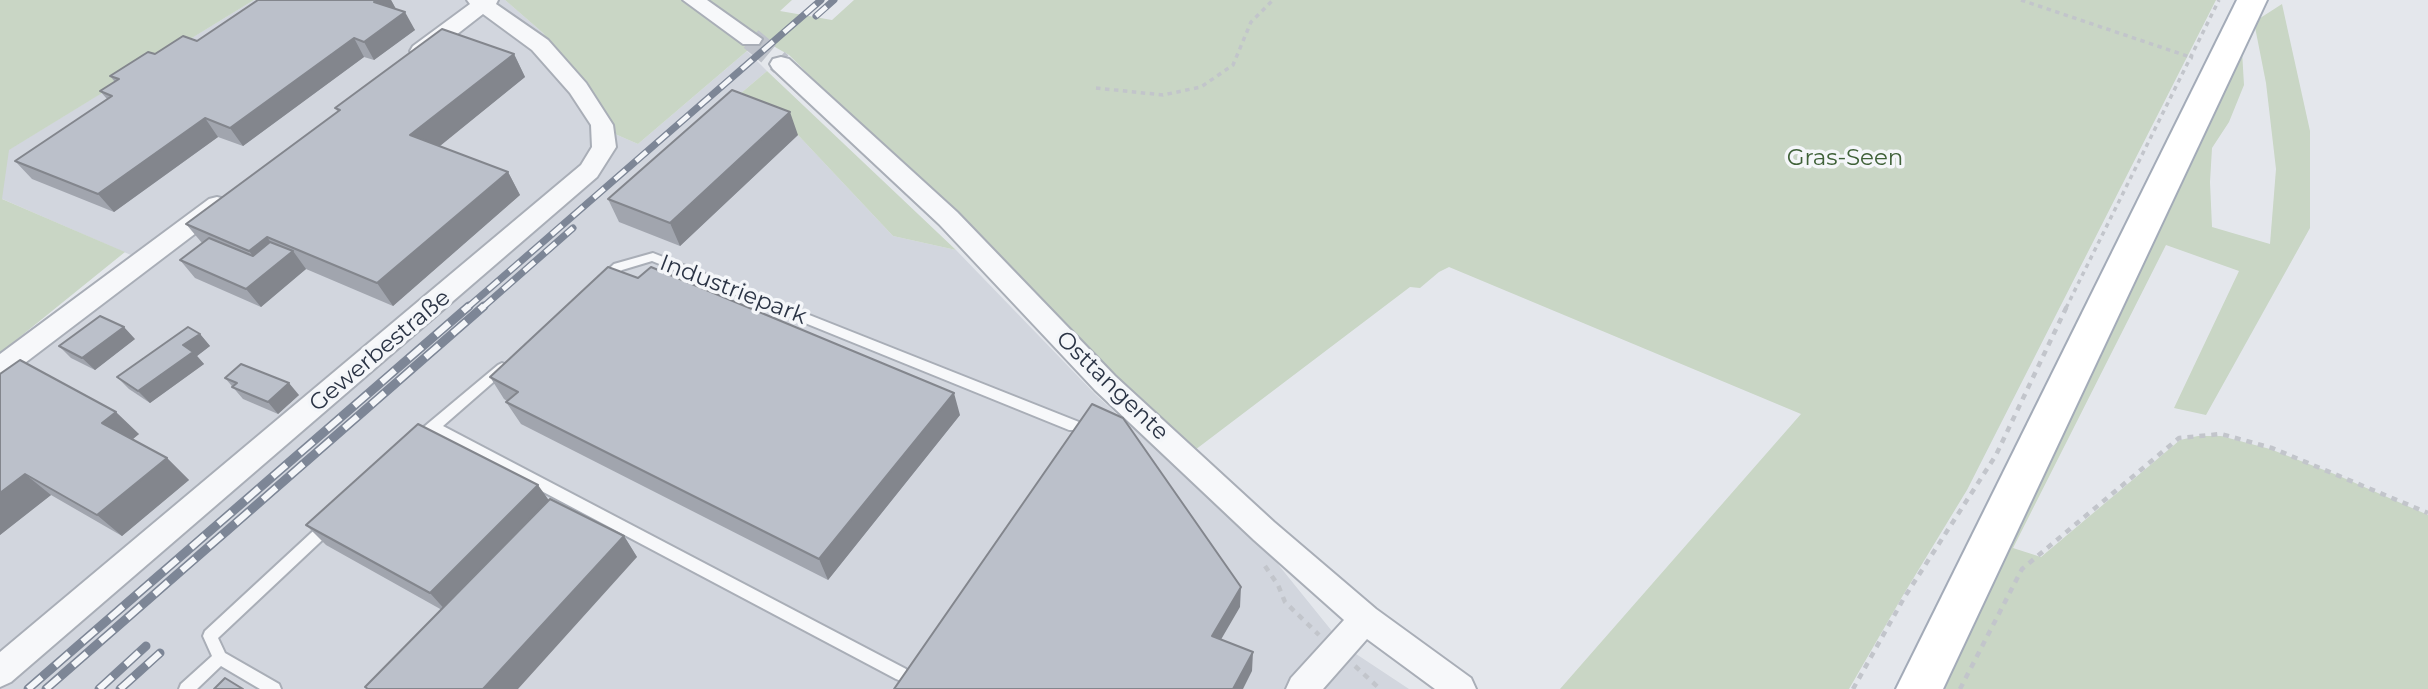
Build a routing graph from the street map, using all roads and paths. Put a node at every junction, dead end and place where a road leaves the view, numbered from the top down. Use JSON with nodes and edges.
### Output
{"nodes":[{"id":1,"x":693,"y":0,"type":"edge"},
{"id":2,"x":1273,"y":0,"type":"edge"},
{"id":3,"x":2021,"y":0,"type":"edge"},
{"id":4,"x":2219,"y":0,"type":"edge"},
{"id":5,"x":2252,"y":0,"type":"edge"},
{"id":6,"x":482,"y":1,"type":"edge"},
{"id":7,"x":751,"y":39,"type":"tunnel mouth"},
{"id":8,"x":2191,"y":57,"type":"junction"},
{"id":9,"x":406,"y":62,"type":"edge"},
{"id":10,"x":781,"y":64,"type":"tunnel mouth"},
{"id":11,"x":1096,"y":88,"type":"dead end"},
{"id":12,"x":230,"y":195,"type":"edge"},
{"id":13,"x":588,"y":293,"type":"edge"},
{"id":14,"x":516,"y":356,"type":"edge"},
{"id":15,"x":0,"y":368,"type":"edge"},
{"id":16,"x":1074,"y":426,"type":"edge"},
{"id":17,"x":433,"y":427,"type":"junction"},
{"id":18,"x":403,"y":455,"type":"edge"},
{"id":19,"x":342,"y":512,"type":"edge"},
{"id":20,"x":2428,"y":513,"type":"edge"},
{"id":21,"x":1365,"y":619,"type":"junction"},
{"id":22,"x":220,"y":657,"type":"junction"},
{"id":23,"x":0,"y":672,"type":"edge"},
{"id":24,"x":901,"y":674,"type":"edge"},
{"id":25,"x":186,"y":689,"type":"edge"},
{"id":26,"x":274,"y":689,"type":"edge"},
{"id":27,"x":1302,"y":689,"type":"edge"},
{"id":28,"x":1460,"y":689,"type":"edge"},
{"id":29,"x":1853,"y":689,"type":"edge"},
{"id":30,"x":1919,"y":689,"type":"edge"},
{"id":31,"x":1960,"y":689,"type":"edge"}],
"edges":[{"from":1,"to":7,"type":"street"},
{"from":2,"to":11,"type":"path"},
{"from":3,"to":8,"type":"path"},
{"from":4,"to":8,"type":"path"},
{"from":5,"to":30,"type":"main road"},
{"from":6,"to":9,"type":"street","name":"Gewerbestraße"},
{"from":6,"to":23,"type":"street","name":"Gewerbestraße"},
{"from":8,"to":29,"type":"path"},
{"from":10,"to":21,"type":"street","name":"Osttangente"},
{"from":12,"to":15,"type":"street"},
{"from":13,"to":16,"type":"lane","name":"Industriepark"},
{"from":14,"to":17,"type":"lane"},
{"from":17,"to":18,"type":"lane"},
{"from":17,"to":24,"type":"lane"},
{"from":19,"to":22,"type":"lane"},
{"from":20,"to":31,"type":"path"},
{"from":21,"to":27,"type":"street"},
{"from":21,"to":28,"type":"street","name":"Osttangente"},
{"from":22,"to":25,"type":"lane"},
{"from":22,"to":26,"type":"lane"}]}
